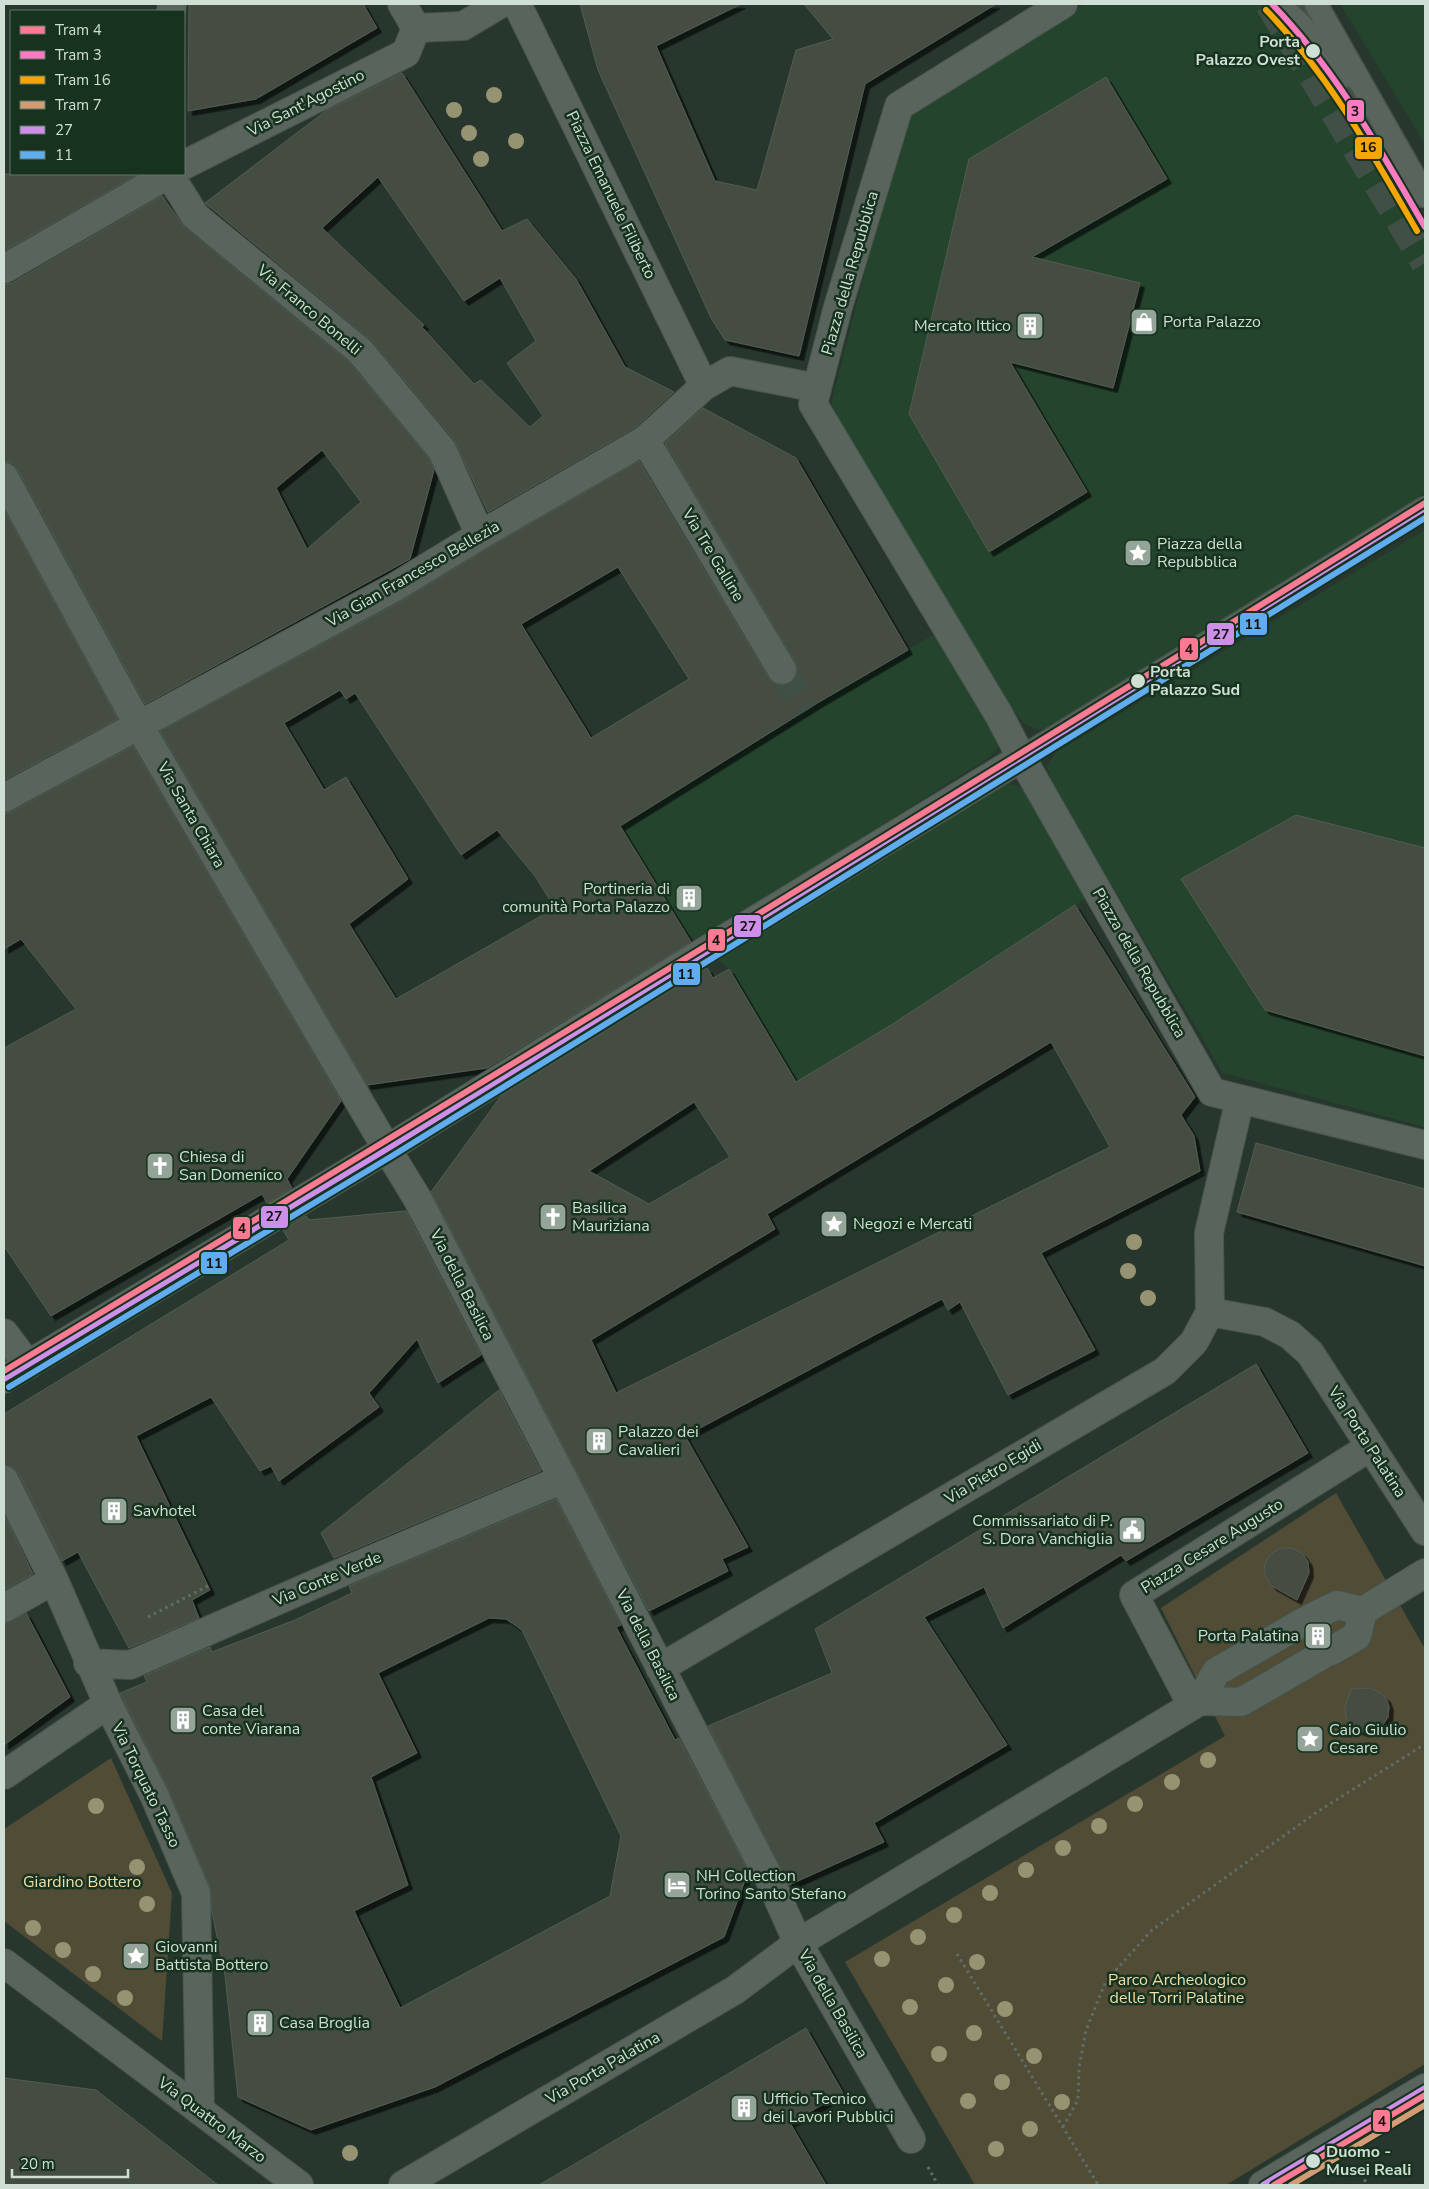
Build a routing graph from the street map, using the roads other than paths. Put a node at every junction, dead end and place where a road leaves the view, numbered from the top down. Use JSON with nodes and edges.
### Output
{"nodes":[{"id":1,"x":402,"y":4,"type":"edge"},
{"id":2,"x":500,"y":4,"type":"edge"},
{"id":3,"x":517,"y":4,"type":"edge"},
{"id":4,"x":1063,"y":4,"type":"edge"},
{"id":5,"x":1278,"y":4,"type":"edge"},
{"id":6,"x":1316,"y":4,"type":"edge"},
{"id":7,"x":416,"y":28,"type":"junction"},
{"id":8,"x":1373,"y":107,"type":"junction"},
{"id":9,"x":185,"y":164,"type":"edge"},
{"id":10,"x":167,"y":175,"type":"edge"},
{"id":11,"x":170,"y":175,"type":"edge"},
{"id":12,"x":1425,"y":196,"type":"edge"},
{"id":13,"x":4,"y":269,"type":"edge"},
{"id":14,"x":704,"y":386,"type":"junction"},
{"id":15,"x":817,"y":388,"type":"junction"},
{"id":16,"x":645,"y":440,"type":"junction"},
{"id":17,"x":4,"y":477,"type":"edge"},
{"id":18,"x":1425,"y":508,"type":"edge"},
{"id":19,"x":480,"y":535,"type":"junction"},
{"id":20,"x":782,"y":670,"type":"tunnel mouth"},
{"id":21,"x":138,"y":724,"type":"junction"},
{"id":22,"x":1021,"y":758,"type":"junction"},
{"id":23,"x":4,"y":798,"type":"edge"},
{"id":24,"x":1240,"y":1099,"type":"junction"},
{"id":25,"x":1425,"y":1145,"type":"edge"},
{"id":26,"x":387,"y":1149,"type":"junction"},
{"id":27,"x":1210,"y":1312,"type":"junction"},
{"id":28,"x":4,"y":1332,"type":"edge"},
{"id":29,"x":28,"y":1365,"type":"junction"},
{"id":30,"x":4,"y":1379,"type":"edge"},
{"id":31,"x":1370,"y":1447,"type":"junction"},
{"id":32,"x":562,"y":1479,"type":"junction"},
{"id":33,"x":4,"y":1480,"type":"edge"},
{"id":34,"x":1425,"y":1531,"type":"edge"},
{"id":35,"x":1425,"y":1573,"type":"edge"},
{"id":36,"x":54,"y":1580,"type":"junction"},
{"id":37,"x":4,"y":1608,"type":"edge"},
{"id":38,"x":1363,"y":1611,"type":"junction"},
{"id":39,"x":88,"y":1663,"type":"junction"},
{"id":40,"x":660,"y":1668,"type":"junction"},
{"id":41,"x":1196,"y":1703,"type":"junction"},
{"id":42,"x":108,"y":1704,"type":"junction"},
{"id":43,"x":4,"y":1775,"type":"edge"},
{"id":44,"x":798,"y":1943,"type":"junction"},
{"id":45,"x":4,"y":1963,"type":"edge"},
{"id":46,"x":1425,"y":2088,"type":"edge"},
{"id":47,"x":200,"y":2111,"type":"junction"},
{"id":48,"x":911,"y":2139,"type":"dead end"},
{"id":49,"x":289,"y":2183,"type":"edge"},
{"id":50,"x":403,"y":2185,"type":"edge"},
{"id":51,"x":1263,"y":2185,"type":"edge"}],
"edges":[{"from":1,"to":7,"type":"street"},
{"from":2,"to":7,"type":"street"},
{"from":3,"to":14,"type":"street","name":"Piazza Emanuele Filiberto"},
{"from":4,"to":15,"type":"street","name":"Piazza della Repubblica"},
{"from":5,"to":8,"type":"lane"},
{"from":6,"to":8,"type":"lane"},
{"from":7,"to":9,"type":"street","name":"Via Sant'Agostino"},
{"from":8,"to":12,"type":"lane"},
{"from":10,"to":13,"type":"street"},
{"from":11,"to":19,"type":"street","name":"Via Franco Bonelli"},
{"from":14,"to":15,"type":"street","name":"Via Gian Francesco Bellezia"},
{"from":14,"to":16,"type":"street","name":"Via Gian Francesco Bellezia"},
{"from":15,"to":22,"type":"street","name":"Piazza della Repubblica"},
{"from":16,"to":19,"type":"street","name":"Via Gian Francesco Bellezia"},
{"from":16,"to":20,"type":"street","name":"Via Tre Galline"},
{"from":17,"to":21,"type":"street","name":"Via Santa Chiara"},
{"from":18,"to":22,"type":"lane"},
{"from":19,"to":21,"type":"street","name":"Via Gian Francesco Bellezia"},
{"from":21,"to":23,"type":"street","name":"Via Gian Francesco Bellezia"},
{"from":21,"to":26,"type":"street","name":"Via Santa Chiara"},
{"from":22,"to":24,"type":"street","name":"Piazza della Repubblica"},
{"from":22,"to":26,"type":"street"},
{"from":24,"to":25,"type":"street","name":"Piazza della Repubblica"},
{"from":24,"to":27,"type":"street"},
{"from":26,"to":29,"type":"street"},
{"from":26,"to":32,"type":"street","name":"Via della Basilica"},
{"from":27,"to":31,"type":"street","name":"Via Porta Palatina"},
{"from":27,"to":40,"type":"street","name":"Via Pietro Egidi"},
{"from":28,"to":29,"type":"street"},
{"from":29,"to":30,"type":"street"},
{"from":31,"to":34,"type":"street","name":"Via Porta Palatina"},
{"from":31,"to":41,"type":"street","name":"Piazza Cesare Augusto"},
{"from":32,"to":39,"type":"street","name":"Via Conte Verde"},
{"from":32,"to":40,"type":"street","name":"Via della Basilica"},
{"from":33,"to":36,"type":"street","name":"Via Torquato Tasso"},
{"from":35,"to":38,"type":"street"},
{"from":36,"to":37,"type":"street"},
{"from":36,"to":39,"type":"street","name":"Via Torquato Tasso"},
{"from":38,"to":41,"type":"street"},
{"from":38,"to":41,"type":"street"},
{"from":39,"to":42,"type":"street","name":"Via Torquato Tasso"},
{"from":40,"to":44,"type":"street","name":"Via della Basilica"},
{"from":41,"to":44,"type":"street","name":"Via Porta Palatina"},
{"from":42,"to":43,"type":"street"},
{"from":42,"to":47,"type":"street","name":"Via Torquato Tasso"},
{"from":44,"to":48,"type":"street","name":"Via della Basilica"},
{"from":44,"to":50,"type":"street","name":"Via Porta Palatina"},
{"from":45,"to":47,"type":"street","name":"Via Quattro Marzo"},
{"from":46,"to":51,"type":"street"},
{"from":47,"to":49,"type":"street","name":"Via Quattro Marzo"}]}
